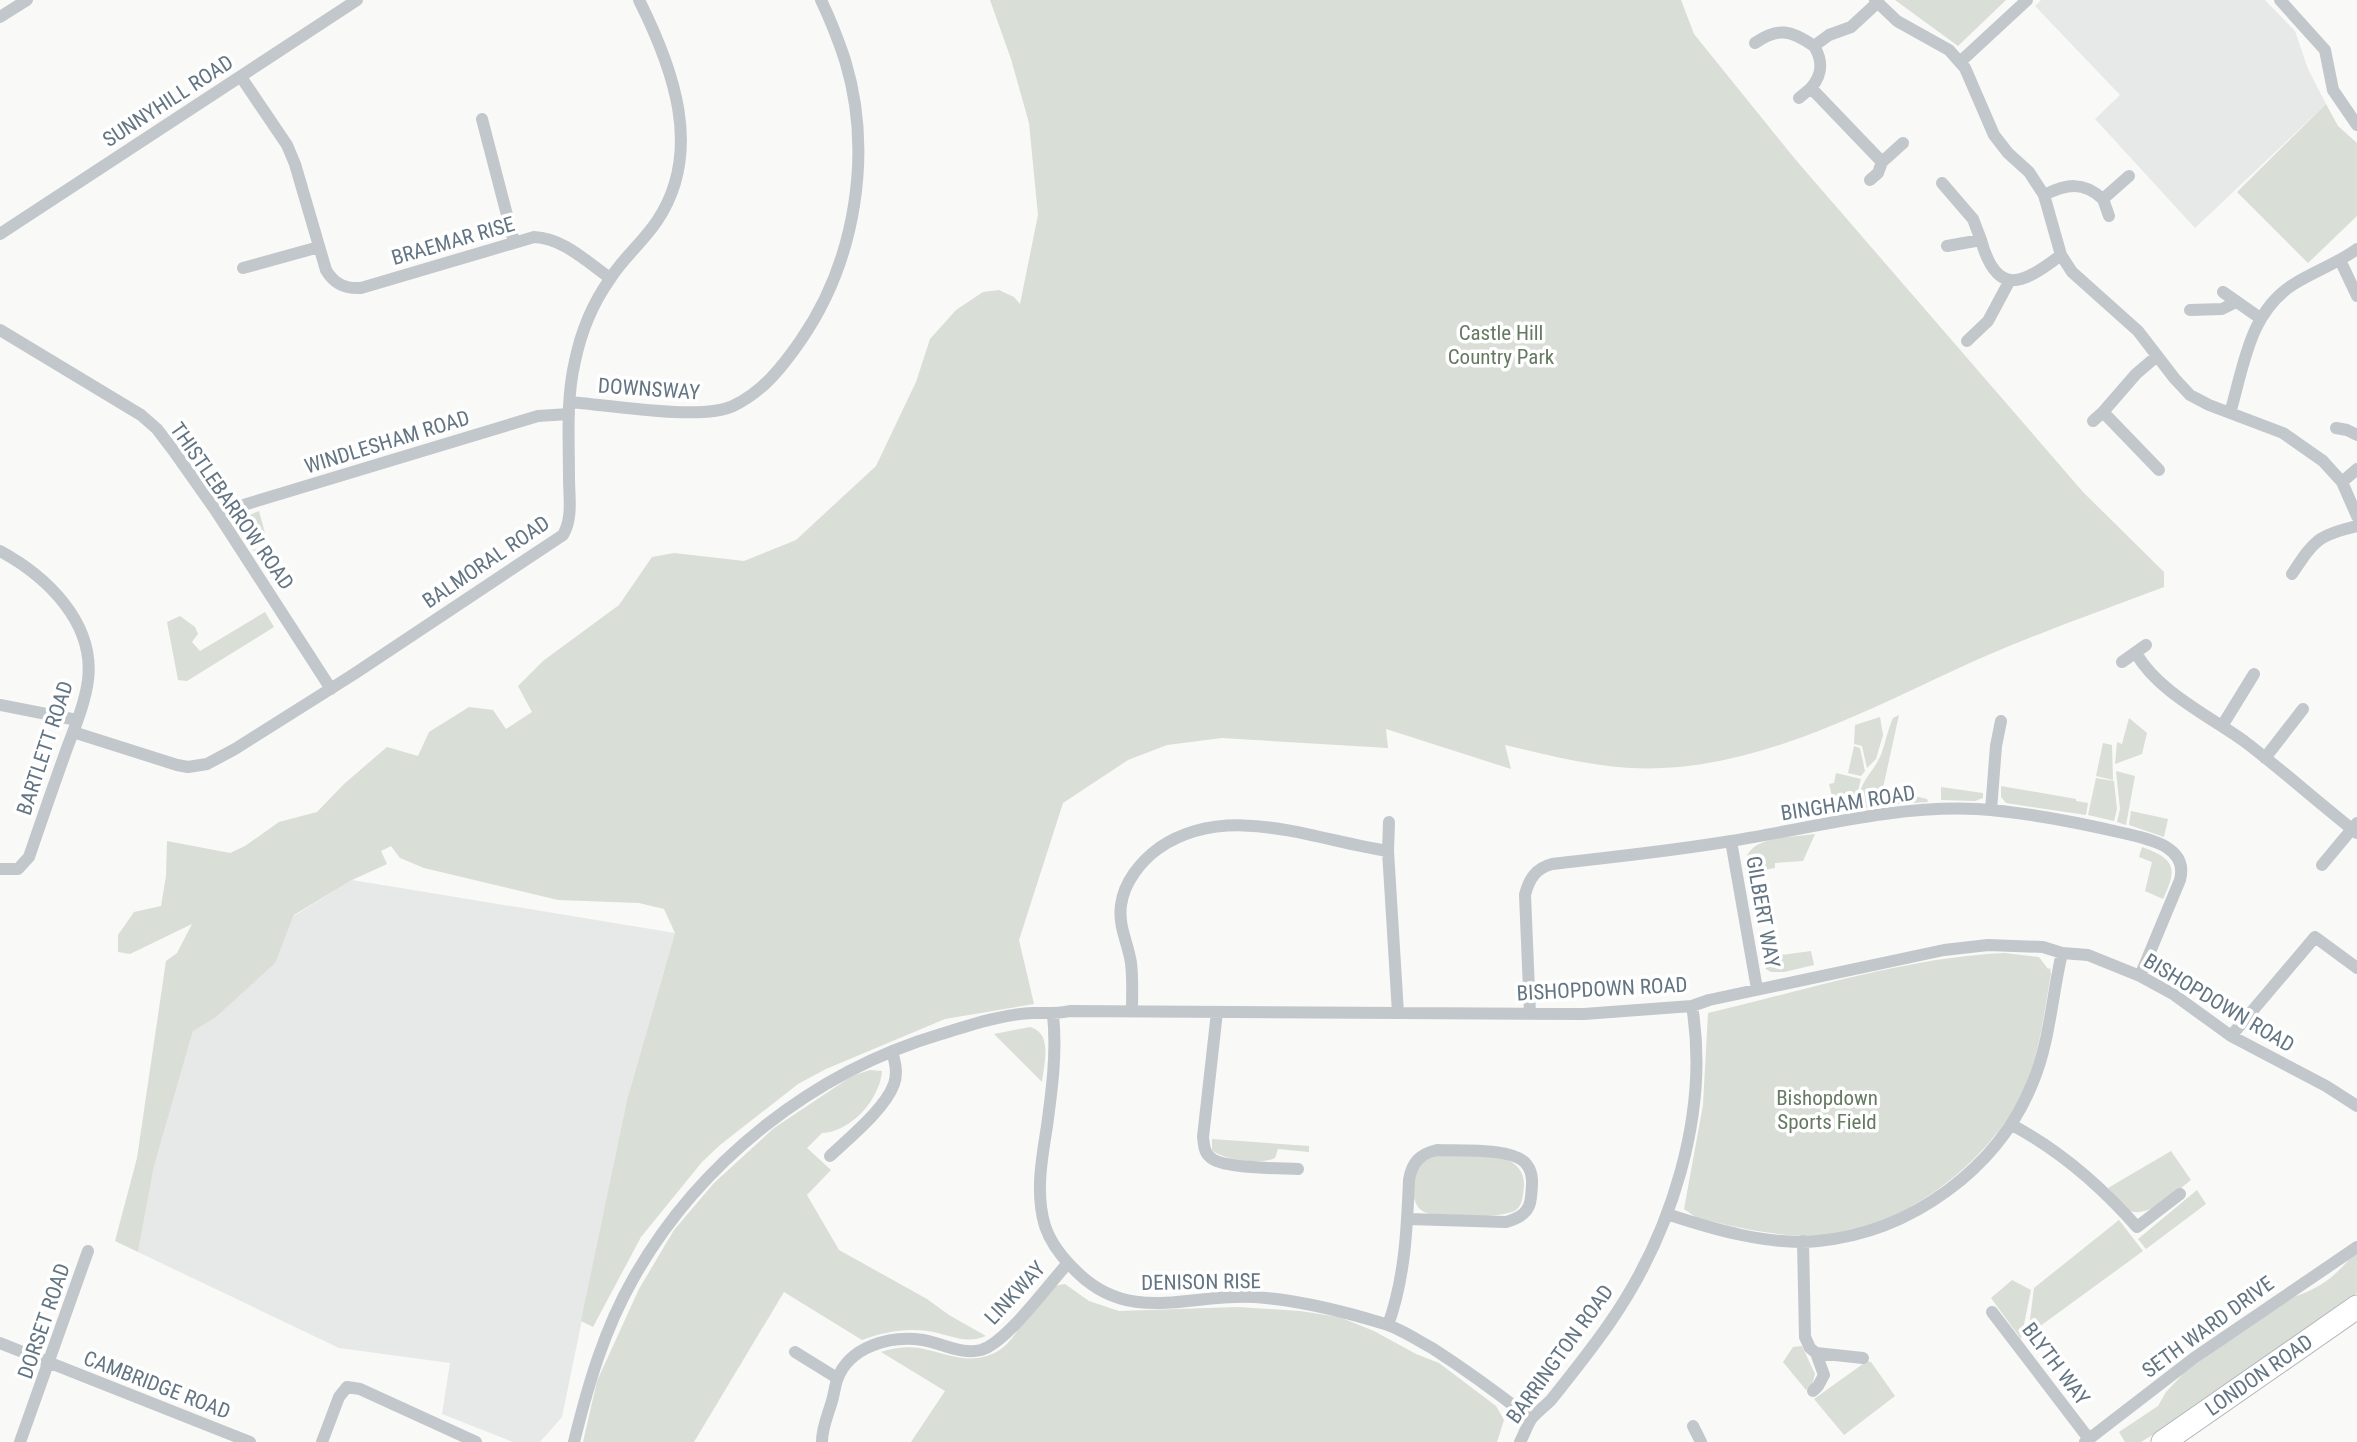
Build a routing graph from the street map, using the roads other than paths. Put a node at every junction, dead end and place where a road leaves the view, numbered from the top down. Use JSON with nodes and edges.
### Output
{"nodes":[{"id":1,"x":27,"y":0,"type":"edge"},
{"id":2,"x":357,"y":0,"type":"edge"},
{"id":3,"x":639,"y":0,"type":"edge"},
{"id":4,"x":821,"y":0,"type":"edge"},
{"id":5,"x":2027,"y":0,"type":"edge"},
{"id":6,"x":1876,"y":1,"type":"edge"},
{"id":7,"x":2285,"y":2,"type":"edge"},
{"id":8,"x":0,"y":17,"type":"edge"},
{"id":9,"x":1755,"y":43,"type":"dead end"},
{"id":10,"x":1814,"y":46,"type":"junction"},
{"id":11,"x":1960,"y":62,"type":"junction"},
{"id":12,"x":241,"y":77,"type":"junction"},
{"id":13,"x":1811,"y":88,"type":"junction"},
{"id":14,"x":1799,"y":98,"type":"dead end"},
{"id":15,"x":482,"y":119,"type":"dead end"},
{"id":16,"x":2357,"y":125,"type":"edge"},
{"id":17,"x":1903,"y":143,"type":"dead end"},
{"id":18,"x":1882,"y":162,"type":"junction"},
{"id":19,"x":2129,"y":176,"type":"dead end"},
{"id":20,"x":1870,"y":180,"type":"dead end"},
{"id":21,"x":1942,"y":183,"type":"dead end"},
{"id":22,"x":2044,"y":195,"type":"junction"},
{"id":23,"x":2103,"y":199,"type":"junction"},
{"id":24,"x":2109,"y":216,"type":"dead end"},
{"id":25,"x":0,"y":234,"type":"edge"},
{"id":26,"x":1981,"y":240,"type":"junction"},
{"id":27,"x":514,"y":242,"type":"junction"},
{"id":28,"x":1947,"y":246,"type":"dead end"},
{"id":29,"x":319,"y":247,"type":"junction"},
{"id":30,"x":2357,"y":249,"type":"edge"},
{"id":31,"x":2061,"y":255,"type":"junction"},
{"id":32,"x":2340,"y":260,"type":"junction"},
{"id":33,"x":243,"y":268,"type":"dead end"},
{"id":34,"x":610,"y":278,"type":"junction"},
{"id":35,"x":2010,"y":280,"type":"junction"},
{"id":36,"x":2223,"y":292,"type":"dead end"},
{"id":37,"x":2357,"y":296,"type":"edge"},
{"id":38,"x":2236,"y":302,"type":"junction"},
{"id":39,"x":2190,"y":310,"type":"dead end"},
{"id":40,"x":2260,"y":318,"type":"junction"},
{"id":41,"x":0,"y":330,"type":"edge"},
{"id":42,"x":1967,"y":341,"type":"dead end"},
{"id":43,"x":2157,"y":356,"type":"junction"},
{"id":44,"x":569,"y":408,"type":"junction"},
{"id":45,"x":2103,"y":412,"type":"junction"},
{"id":46,"x":2230,"y":413,"type":"junction"},
{"id":47,"x":2093,"y":421,"type":"dead end"},
{"id":48,"x":2336,"y":428,"type":"dead end"},
{"id":49,"x":2357,"y":435,"type":"edge"},
{"id":50,"x":2357,"y":469,"type":"edge"},
{"id":51,"x":2159,"y":470,"type":"dead end"},
{"id":52,"x":2342,"y":482,"type":"junction"},
{"id":53,"x":217,"y":513,"type":"junction"},
{"id":54,"x":2357,"y":516,"type":"edge"},
{"id":55,"x":2357,"y":526,"type":"edge"},
{"id":56,"x":0,"y":551,"type":"edge"},
{"id":57,"x":2292,"y":574,"type":"dead end"},
{"id":58,"x":2122,"y":662,"type":"dead end"},
{"id":59,"x":2254,"y":674,"type":"dead end"},
{"id":60,"x":331,"y":689,"type":"junction"},
{"id":61,"x":0,"y":705,"type":"edge"},
{"id":62,"x":2303,"y":709,"type":"dead end"},
{"id":63,"x":2001,"y":721,"type":"dead end"},
{"id":64,"x":75,"y":726,"type":"junction"},
{"id":65,"x":2222,"y":726,"type":"junction"},
{"id":66,"x":2265,"y":758,"type":"junction"},
{"id":67,"x":1991,"y":810,"type":"junction"},
{"id":68,"x":1389,"y":822,"type":"dead end"},
{"id":69,"x":2355,"y":828,"type":"edge"},
{"id":70,"x":1731,"y":841,"type":"junction"},
{"id":71,"x":1388,"y":851,"type":"junction"},
{"id":72,"x":2322,"y":865,"type":"dead end"},
{"id":73,"x":0,"y":869,"type":"edge"},
{"id":74,"x":2062,"y":953,"type":"junction"},
{"id":75,"x":2357,"y":968,"type":"edge"},
{"id":76,"x":2140,"y":976,"type":"junction"},
{"id":77,"x":1758,"y":989,"type":"junction"},
{"id":78,"x":1692,"y":1006,"type":"junction"},
{"id":79,"x":1132,"y":1012,"type":"junction"},
{"id":80,"x":1217,"y":1012,"type":"junction"},
{"id":81,"x":1398,"y":1013,"type":"junction"},
{"id":82,"x":1053,"y":1014,"type":"junction"},
{"id":83,"x":1530,"y":1014,"type":"junction"},
{"id":84,"x":2231,"y":1036,"type":"junction"},
{"id":85,"x":892,"y":1051,"type":"junction"},
{"id":86,"x":2355,"y":1099,"type":"edge"},
{"id":87,"x":2012,"y":1125,"type":"junction"},
{"id":88,"x":830,"y":1156,"type":"dead end"},
{"id":89,"x":1298,"y":1170,"type":"dead end"},
{"id":90,"x":2180,"y":1194,"type":"dead end"},
{"id":91,"x":1667,"y":1214,"type":"junction"},
{"id":92,"x":1408,"y":1219,"type":"junction"},
{"id":93,"x":1803,"y":1241,"type":"junction"},
{"id":94,"x":2357,"y":1247,"type":"edge"},
{"id":95,"x":88,"y":1251,"type":"dead end"},
{"id":96,"x":1068,"y":1264,"type":"junction"},
{"id":97,"x":2357,"y":1307,"type":"edge"},
{"id":98,"x":1992,"y":1312,"type":"dead end"},
{"id":99,"x":1388,"y":1325,"type":"junction"},
{"id":100,"x":0,"y":1343,"type":"edge"},
{"id":101,"x":795,"y":1352,"type":"dead end"},
{"id":102,"x":1816,"y":1353,"type":"junction"},
{"id":103,"x":1863,"y":1358,"type":"dead end"},
{"id":104,"x":50,"y":1364,"type":"junction"},
{"id":105,"x":838,"y":1378,"type":"junction"},
{"id":106,"x":1813,"y":1391,"type":"dead end"},
{"id":107,"x":1531,"y":1419,"type":"junction"},
{"id":108,"x":1693,"y":1426,"type":"dead end"},
{"id":109,"x":2087,"y":1441,"type":"edge"},
{"id":110,"x":20,"y":1442,"type":"edge"},
{"id":111,"x":250,"y":1442,"type":"edge"},
{"id":112,"x":322,"y":1442,"type":"edge"},
{"id":113,"x":476,"y":1442,"type":"edge"},
{"id":114,"x":574,"y":1442,"type":"edge"},
{"id":115,"x":822,"y":1442,"type":"edge"},
{"id":116,"x":1520,"y":1442,"type":"edge"},
{"id":117,"x":1701,"y":1442,"type":"edge"},
{"id":118,"x":2163,"y":1442,"type":"edge"}],
"edges":[{"from":1,"to":8,"type":"street"},
{"from":2,"to":12,"type":"street","name":"SUNNYHILL ROAD"},
{"from":3,"to":34,"type":"street","name":"BALMORAL ROAD"},
{"from":4,"to":44,"type":"street","name":"DOWNSWAY"},
{"from":5,"to":11,"type":"street"},
{"from":6,"to":10,"type":"street"},
{"from":6,"to":11,"type":"street"},
{"from":7,"to":16,"type":"street"},
{"from":9,"to":10,"type":"street"},
{"from":10,"to":13,"type":"street"},
{"from":11,"to":22,"type":"street"},
{"from":12,"to":25,"type":"street","name":"SUNNYHILL ROAD"},
{"from":12,"to":29,"type":"street","name":"BRAEMAR RISE"},
{"from":13,"to":14,"type":"street"},
{"from":13,"to":18,"type":"street"},
{"from":15,"to":27,"type":"street"},
{"from":17,"to":18,"type":"street"},
{"from":18,"to":20,"type":"street"},
{"from":19,"to":23,"type":"street"},
{"from":21,"to":26,"type":"street"},
{"from":22,"to":23,"type":"street"},
{"from":22,"to":31,"type":"street"},
{"from":23,"to":24,"type":"street"},
{"from":26,"to":28,"type":"street"},
{"from":26,"to":35,"type":"street"},
{"from":27,"to":29,"type":"street","name":"BRAEMAR RISE"},
{"from":27,"to":34,"type":"street","name":"BRAEMAR RISE"},
{"from":29,"to":33,"type":"street"},
{"from":30,"to":32,"type":"street"},
{"from":31,"to":35,"type":"street"},
{"from":31,"to":43,"type":"street"},
{"from":32,"to":37,"type":"street"},
{"from":32,"to":40,"type":"street"},
{"from":34,"to":44,"type":"street","name":"BALMORAL ROAD"},
{"from":35,"to":42,"type":"street"},
{"from":36,"to":38,"type":"street"},
{"from":38,"to":39,"type":"street"},
{"from":38,"to":40,"type":"street"},
{"from":40,"to":46,"type":"street"},
{"from":41,"to":53,"type":"street","name":"THISTLEBARROW ROAD"},
{"from":43,"to":45,"type":"street"},
{"from":43,"to":46,"type":"street"},
{"from":44,"to":53,"type":"street","name":"WINDLESHAM ROAD"},
{"from":44,"to":60,"type":"street","name":"BALMORAL ROAD"},
{"from":45,"to":47,"type":"street"},
{"from":45,"to":51,"type":"street"},
{"from":46,"to":52,"type":"street"},
{"from":48,"to":49,"type":"street"},
{"from":50,"to":52,"type":"street"},
{"from":52,"to":54,"type":"street"},
{"from":53,"to":60,"type":"street","name":"THISTLEBARROW ROAD"},
{"from":55,"to":57,"type":"street"},
{"from":56,"to":64,"type":"street","name":"BARTLETT ROAD"},
{"from":58,"to":65,"type":"street"},
{"from":59,"to":65,"type":"street"},
{"from":60,"to":64,"type":"street","name":"BALMORAL ROAD"},
{"from":61,"to":64,"type":"street","name":"BALMORAL ROAD"},
{"from":62,"to":66,"type":"street"},
{"from":63,"to":67,"type":"street"},
{"from":64,"to":73,"type":"street","name":"BARTLETT ROAD"},
{"from":65,"to":66,"type":"street"},
{"from":66,"to":69,"type":"street"},
{"from":67,"to":70,"type":"street","name":"BINGHAM ROAD"},
{"from":67,"to":76,"type":"street","name":"BINGHAM ROAD"},
{"from":68,"to":71,"type":"street"},
{"from":69,"to":72,"type":"street"},
{"from":70,"to":77,"type":"street","name":"GILBERT WAY"},
{"from":70,"to":83,"type":"street","name":"BINGHAM ROAD"},
{"from":71,"to":79,"type":"street"},
{"from":71,"to":81,"type":"street"},
{"from":74,"to":76,"type":"street","name":"BISHOPDOWN ROAD"},
{"from":74,"to":77,"type":"street","name":"BISHOPDOWN ROAD"},
{"from":74,"to":87,"type":"street"},
{"from":75,"to":84,"type":"street"},
{"from":76,"to":84,"type":"street","name":"BISHOPDOWN ROAD"},
{"from":77,"to":78,"type":"street","name":"BISHOPDOWN ROAD"},
{"from":78,"to":83,"type":"street","name":"BISHOPDOWN ROAD"},
{"from":78,"to":91,"type":"street","name":"BARRINGTON ROAD"},
{"from":79,"to":80,"type":"street","name":"BISHOPDOWN ROAD"},
{"from":79,"to":82,"type":"street","name":"BISHOPDOWN ROAD"},
{"from":80,"to":81,"type":"street","name":"BISHOPDOWN ROAD"},
{"from":80,"to":89,"type":"street"},
{"from":81,"to":83,"type":"street","name":"BISHOPDOWN ROAD"},
{"from":82,"to":85,"type":"street","name":"BISHOPDOWN ROAD"},
{"from":82,"to":96,"type":"street","name":"DENISON RISE"},
{"from":84,"to":86,"type":"street","name":"BISHOPDOWN ROAD"},
{"from":85,"to":88,"type":"street"},
{"from":85,"to":114,"type":"street","name":"BISHOPDOWN ROAD"},
{"from":87,"to":90,"type":"street"},
{"from":87,"to":93,"type":"street"},
{"from":91,"to":93,"type":"street"},
{"from":91,"to":107,"type":"street","name":"BARRINGTON ROAD"},
{"from":92,"to":92,"type":"street"},
{"from":92,"to":99,"type":"street"},
{"from":93,"to":102,"type":"street"},
{"from":94,"to":109,"type":"street","name":"SETH WARD DRIVE"},
{"from":95,"to":104,"type":"street","name":"DORSET ROAD"},
{"from":96,"to":99,"type":"street","name":"DENISON RISE"},
{"from":96,"to":105,"type":"street","name":"LINKWAY"},
{"from":97,"to":118,"type":"highway","name":"LONDON ROAD"},
{"from":98,"to":109,"type":"street","name":"BLYTH WAY"},
{"from":99,"to":107,"type":"street","name":"DENISON RISE"},
{"from":100,"to":104,"type":"street","name":"CAMBRIDGE ROAD"},
{"from":101,"to":105,"type":"street"},
{"from":102,"to":103,"type":"street"},
{"from":102,"to":106,"type":"street"},
{"from":104,"to":110,"type":"street","name":"DORSET ROAD"},
{"from":104,"to":111,"type":"street","name":"CAMBRIDGE ROAD"},
{"from":105,"to":115,"type":"street","name":"LINKWAY"},
{"from":107,"to":116,"type":"street","name":"BARRINGTON ROAD"},
{"from":108,"to":117,"type":"street"},
{"from":112,"to":113,"type":"street"}]}
